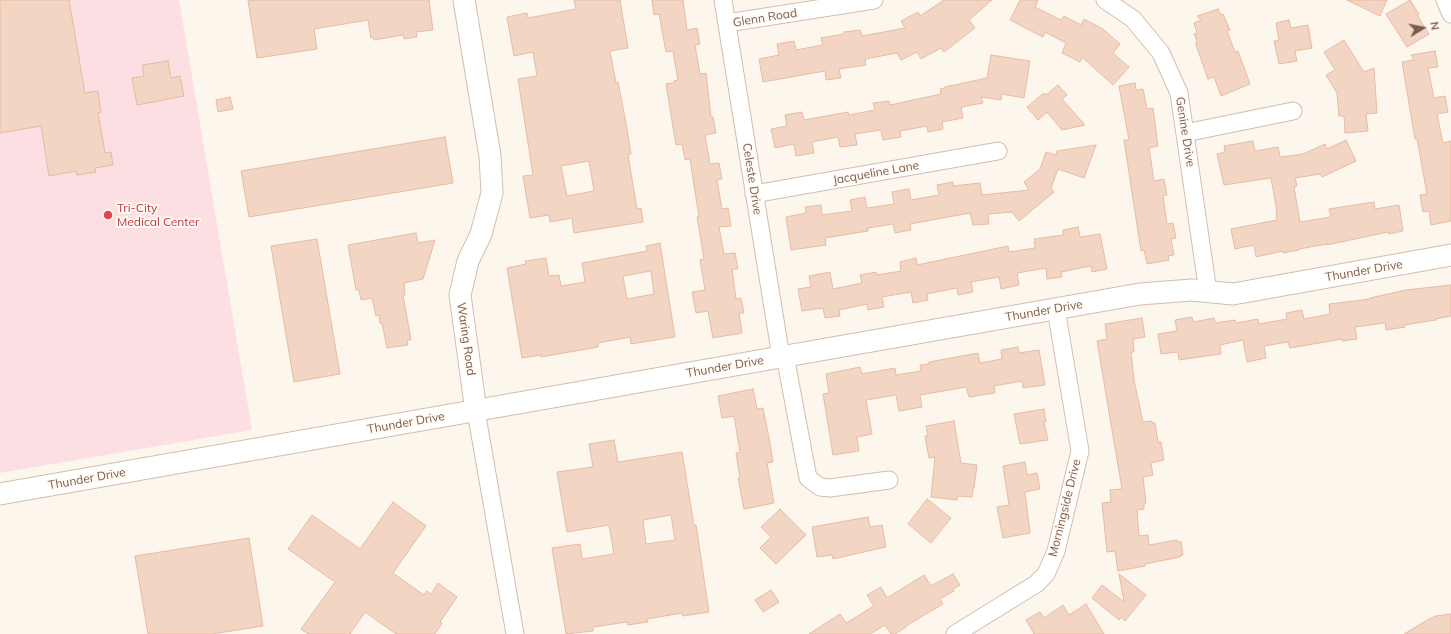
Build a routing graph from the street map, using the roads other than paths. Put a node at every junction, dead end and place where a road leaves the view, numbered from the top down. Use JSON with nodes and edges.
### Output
{"nodes":[{"id":1,"x":464,"y":0,"type":"edge"},
{"id":2,"x":723,"y":0,"type":"edge"},
{"id":3,"x":874,"y":0,"type":"edge"},
{"id":4,"x":1105,"y":0,"type":"edge"},
{"id":5,"x":1445,"y":0,"type":"edge"},
{"id":6,"x":1451,"y":14,"type":"edge"},
{"id":7,"x":727,"y":23,"type":"junction"},
{"id":8,"x":1293,"y":111,"type":"dead end"},
{"id":9,"x":1185,"y":133,"type":"junction"},
{"id":10,"x":998,"y":151,"type":"dead end"},
{"id":11,"x":754,"y":194,"type":"junction"},
{"id":12,"x":1451,"y":255,"type":"edge"},
{"id":13,"x":1208,"y":292,"type":"junction"},
{"id":14,"x":1056,"y":309,"type":"junction"},
{"id":15,"x":783,"y":357,"type":"junction"},
{"id":16,"x":476,"y":411,"type":"junction"},
{"id":17,"x":889,"y":480,"type":"dead end"},
{"id":18,"x":0,"y":494,"type":"edge"},
{"id":19,"x":514,"y":634,"type":"edge"},
{"id":20,"x":955,"y":634,"type":"edge"}],
"edges":[{"from":1,"to":16,"type":"street","name":"Waring Road"},
{"from":2,"to":7,"type":"street","name":"Celeste Drive"},
{"from":3,"to":7,"type":"street","name":"Glenn Road"},
{"from":4,"to":9,"type":"street","name":"Genine Drive"},
{"from":5,"to":6,"type":"street"},
{"from":7,"to":11,"type":"street","name":"Celeste Drive"},
{"from":8,"to":9,"type":"street"},
{"from":9,"to":13,"type":"street","name":"Genine Drive"},
{"from":10,"to":11,"type":"street","name":"Jacqueline Lane"},
{"from":11,"to":15,"type":"street","name":"Celeste Drive"},
{"from":12,"to":13,"type":"street","name":"Thunder Drive"},
{"from":13,"to":14,"type":"street","name":"Thunder Drive"},
{"from":14,"to":15,"type":"street","name":"Thunder Drive"},
{"from":14,"to":20,"type":"street","name":"Morningside Drive"},
{"from":15,"to":16,"type":"street","name":"Thunder Drive"},
{"from":15,"to":17,"type":"street","name":"Celeste Drive"},
{"from":16,"to":18,"type":"street","name":"Thunder Drive"},
{"from":16,"to":19,"type":"street","name":"Waring Road"}]}
